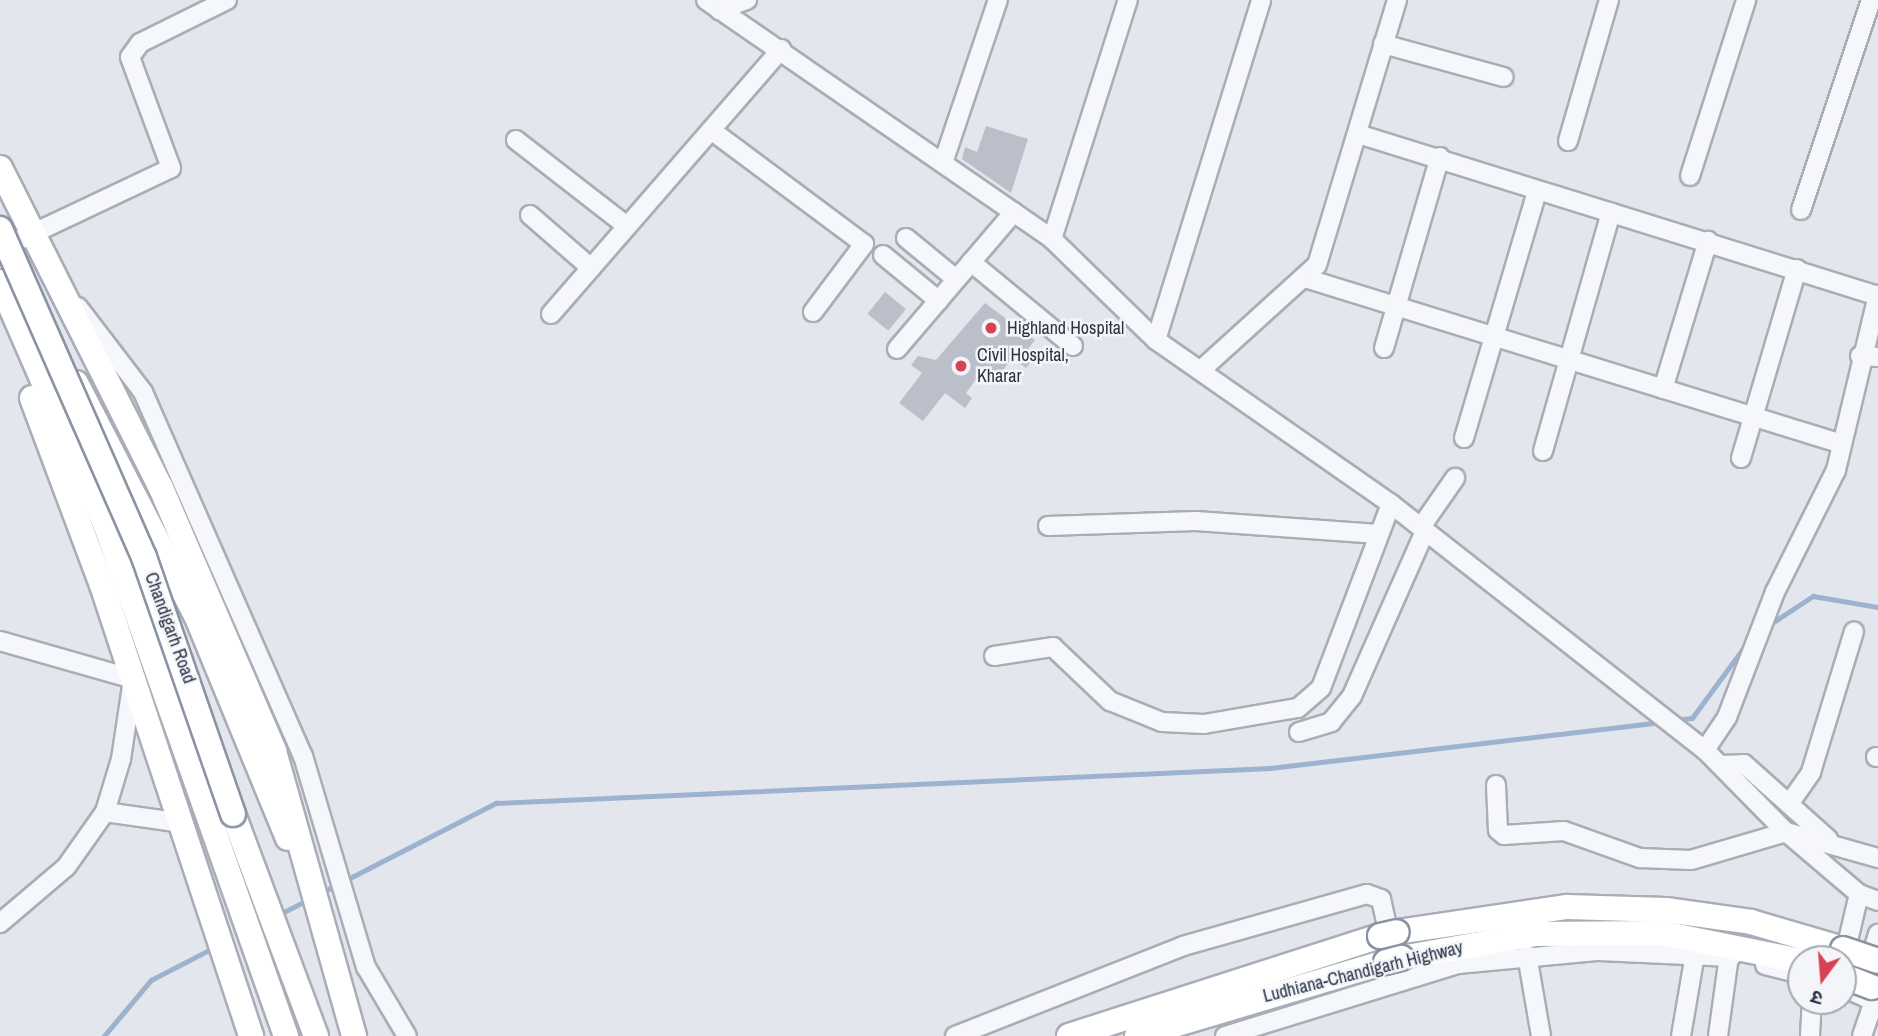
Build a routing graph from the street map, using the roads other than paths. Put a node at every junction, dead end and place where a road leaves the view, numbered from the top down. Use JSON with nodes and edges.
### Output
{"nodes":[{"id":1,"x":227,"y":0,"type":"edge"},
{"id":2,"x":747,"y":0,"type":"edge"},
{"id":3,"x":998,"y":0,"type":"edge"},
{"id":4,"x":1128,"y":0,"type":"edge"},
{"id":5,"x":1261,"y":0,"type":"edge"},
{"id":6,"x":1397,"y":0,"type":"edge"},
{"id":7,"x":1609,"y":0,"type":"edge"},
{"id":8,"x":1746,"y":0,"type":"edge"},
{"id":9,"x":1871,"y":0,"type":"edge"},
{"id":10,"x":713,"y":5,"type":"edge"},
{"id":11,"x":1384,"y":44,"type":"junction"},
{"id":12,"x":781,"y":49,"type":"junction"},
{"id":13,"x":1504,"y":77,"type":"dead end"},
{"id":14,"x":711,"y":130,"type":"junction"},
{"id":15,"x":1358,"y":134,"type":"junction"},
{"id":16,"x":516,"y":140,"type":"dead end"},
{"id":17,"x":1568,"y":141,"type":"dead end"},
{"id":18,"x":1440,"y":157,"type":"junction"},
{"id":19,"x":944,"y":160,"type":"junction"},
{"id":20,"x":0,"y":168,"type":"edge"},
{"id":21,"x":1690,"y":176,"type":"dead end"},
{"id":22,"x":1537,"y":191,"type":"junction"},
{"id":23,"x":1801,"y":210,"type":"dead end"},
{"id":24,"x":1014,"y":212,"type":"junction"},
{"id":25,"x":1611,"y":212,"type":"junction"},
{"id":26,"x":530,"y":215,"type":"dead end"},
{"id":27,"x":627,"y":226,"type":"junction"},
{"id":28,"x":0,"y":229,"type":"edge"},
{"id":29,"x":31,"y":235,"type":"junction"},
{"id":30,"x":906,"y":238,"type":"dead end"},
{"id":31,"x":1052,"y":239,"type":"junction"},
{"id":32,"x":1708,"y":242,"type":"junction"},
{"id":33,"x":0,"y":249,"type":"edge"},
{"id":34,"x":883,"y":255,"type":"dead end"},
{"id":35,"x":971,"y":262,"type":"junction"},
{"id":36,"x":591,"y":268,"type":"junction"},
{"id":37,"x":1797,"y":269,"type":"junction"},
{"id":38,"x":50,"y":271,"type":"junction"},
{"id":39,"x":956,"y":279,"type":"junction"},
{"id":40,"x":1308,"y":279,"type":"junction"},
{"id":41,"x":0,"y":282,"type":"edge"},
{"id":42,"x":1878,"y":296,"type":"edge"},
{"id":43,"x":939,"y":300,"type":"junction"},
{"id":44,"x":1396,"y":303,"type":"junction"},
{"id":45,"x":813,"y":313,"type":"dead end"},
{"id":46,"x":551,"y":314,"type":"dead end"},
{"id":47,"x":0,"y":317,"type":"edge"},
{"id":48,"x":1494,"y":335,"type":"junction"},
{"id":49,"x":1156,"y":340,"type":"junction"},
{"id":50,"x":1073,"y":346,"type":"dead end"},
{"id":51,"x":1384,"y":348,"type":"dead end"},
{"id":52,"x":897,"y":349,"type":"dead end"},
{"id":53,"x":56,"y":354,"type":"junction"},
{"id":54,"x":1869,"y":356,"type":"edge"},
{"id":55,"x":1568,"y":361,"type":"junction"},
{"id":56,"x":1201,"y":370,"type":"junction"},
{"id":57,"x":1663,"y":388,"type":"junction"},
{"id":58,"x":1753,"y":416,"type":"junction"},
{"id":59,"x":1464,"y":438,"type":"dead end"},
{"id":60,"x":1842,"y":444,"type":"junction"},
{"id":61,"x":1543,"y":451,"type":"dead end"},
{"id":62,"x":1741,"y":457,"type":"dead end"},
{"id":63,"x":1455,"y":478,"type":"dead end"},
{"id":64,"x":1391,"y":504,"type":"junction"},
{"id":65,"x":1048,"y":526,"type":"dead end"},
{"id":66,"x":1423,"y":529,"type":"junction"},
{"id":67,"x":1379,"y":534,"type":"junction"},
{"id":68,"x":1854,"y":631,"type":"dead end"},
{"id":69,"x":1,"y":643,"type":"edge"},
{"id":70,"x":994,"y":656,"type":"dead end"},
{"id":71,"x":133,"y":679,"type":"junction"},
{"id":72,"x":1299,"y":732,"type":"dead end"},
{"id":73,"x":1705,"y":750,"type":"junction"},
{"id":74,"x":1721,"y":765,"type":"junction"},
{"id":75,"x":1496,"y":785,"type":"dead end"},
{"id":76,"x":1789,"y":804,"type":"junction"},
{"id":77,"x":105,"y":812,"type":"junction"},
{"id":78,"x":180,"y":831,"type":"junction"},
{"id":79,"x":1786,"y":832,"type":"junction"},
{"id":80,"x":1830,"y":840,"type":"junction"},
{"id":81,"x":1878,"y":858,"type":"edge"},
{"id":82,"x":1859,"y":894,"type":"junction"},
{"id":83,"x":1878,"y":901,"type":"edge"},
{"id":84,"x":0,"y":923,"type":"edge"},
{"id":85,"x":324,"y":923,"type":"junction"},
{"id":86,"x":1878,"y":934,"type":"edge"},
{"id":87,"x":1813,"y":945,"type":"edge"},
{"id":88,"x":1846,"y":945,"type":"edge"},
{"id":89,"x":1695,"y":954,"type":"junction"},
{"id":90,"x":1527,"y":955,"type":"junction"},
{"id":91,"x":1730,"y":956,"type":"junction"},
{"id":92,"x":1787,"y":958,"type":"edge"},
{"id":93,"x":1857,"y":958,"type":"edge"},
{"id":94,"x":1878,"y":961,"type":"edge"},
{"id":95,"x":1395,"y":967,"type":"junction"},
{"id":96,"x":1787,"y":970,"type":"edge"},
{"id":97,"x":1867,"y":994,"type":"edge"},
{"id":98,"x":1811,"y":1015,"type":"edge"},
{"id":99,"x":313,"y":1030,"type":"edge"},
{"id":100,"x":286,"y":1035,"type":"edge"},
{"id":101,"x":251,"y":1036,"type":"edge"},
{"id":102,"x":354,"y":1036,"type":"edge"},
{"id":103,"x":407,"y":1036,"type":"edge"},
{"id":104,"x":955,"y":1036,"type":"edge"},
{"id":105,"x":1069,"y":1036,"type":"edge"},
{"id":106,"x":1137,"y":1036,"type":"edge"},
{"id":107,"x":1225,"y":1036,"type":"edge"},
{"id":108,"x":1541,"y":1036,"type":"edge"},
{"id":109,"x":1681,"y":1036,"type":"edge"},
{"id":110,"x":1718,"y":1036,"type":"edge"},
{"id":111,"x":1810,"y":1036,"type":"edge"},
{"id":112,"x":1862,"y":1036,"type":"edge"}],
"edges":[{"from":1,"to":29,"type":"street"},
{"from":2,"to":10,"type":"street"},
{"from":3,"to":19,"type":"street"},
{"from":4,"to":31,"type":"street"},
{"from":5,"to":49,"type":"street"},
{"from":6,"to":11,"type":"street"},
{"from":7,"to":17,"type":"street"},
{"from":8,"to":21,"type":"street"},
{"from":9,"to":23,"type":"street"},
{"from":10,"to":12,"type":"street"},
{"from":11,"to":13,"type":"street"},
{"from":11,"to":15,"type":"street"},
{"from":12,"to":14,"type":"street"},
{"from":12,"to":19,"type":"street"},
{"from":14,"to":27,"type":"street"},
{"from":14,"to":45,"type":"street"},
{"from":15,"to":18,"type":"street"},
{"from":15,"to":40,"type":"street"},
{"from":16,"to":27,"type":"street"},
{"from":18,"to":22,"type":"street"},
{"from":18,"to":44,"type":"street"},
{"from":19,"to":24,"type":"street"},
{"from":20,"to":29,"type":"highway"},
{"from":22,"to":25,"type":"street"},
{"from":22,"to":48,"type":"street"},
{"from":24,"to":31,"type":"street"},
{"from":24,"to":35,"type":"street"},
{"from":25,"to":32,"type":"street"},
{"from":25,"to":55,"type":"street"},
{"from":26,"to":36,"type":"street"},
{"from":27,"to":36,"type":"street"},
{"from":28,"to":53,"type":"highway","name":"Chandigarh Road","bridge":true},
{"from":29,"to":33,"type":"street"},
{"from":29,"to":38,"type":"highway"},
{"from":30,"to":39,"type":"street"},
{"from":31,"to":49,"type":"street"},
{"from":32,"to":37,"type":"street"},
{"from":32,"to":57,"type":"street"},
{"from":34,"to":43,"type":"street"},
{"from":35,"to":39,"type":"street"},
{"from":35,"to":50,"type":"street"},
{"from":36,"to":46,"type":"street"},
{"from":37,"to":42,"type":"street"},
{"from":37,"to":58,"type":"street"},
{"from":38,"to":85,"type":"highway"},
{"from":38,"to":103,"type":"street"},
{"from":39,"to":43,"type":"street"},
{"from":40,"to":44,"type":"street"},
{"from":40,"to":56,"type":"street"},
{"from":41,"to":100,"type":"highway","name":"Chandigarh Road"},
{"from":42,"to":54,"type":"street"},
{"from":43,"to":52,"type":"street"},
{"from":44,"to":48,"type":"street"},
{"from":44,"to":51,"type":"street"},
{"from":47,"to":71,"type":"highway"},
{"from":48,"to":55,"type":"street"},
{"from":48,"to":59,"type":"street"},
{"from":49,"to":56,"type":"street"},
{"from":53,"to":85,"type":"highway","bridge":true},
{"from":53,"to":99,"type":"highway","name":"Chandigarh Road","bridge":true},
{"from":54,"to":60,"type":"street"},
{"from":55,"to":57,"type":"street"},
{"from":55,"to":61,"type":"street"},
{"from":56,"to":64,"type":"street"},
{"from":57,"to":58,"type":"street"},
{"from":58,"to":60,"type":"street"},
{"from":58,"to":62,"type":"street"},
{"from":60,"to":73,"type":"street"},
{"from":63,"to":66,"type":"street"},
{"from":64,"to":66,"type":"street"},
{"from":64,"to":67,"type":"street"},
{"from":65,"to":67,"type":"street"},
{"from":66,"to":72,"type":"street"},
{"from":66,"to":73,"type":"street"},
{"from":67,"to":70,"type":"street"},
{"from":68,"to":76,"type":"street"},
{"from":69,"to":71,"type":"street"},
{"from":71,"to":77,"type":"street"},
{"from":71,"to":78,"type":"highway"},
{"from":73,"to":74,"type":"street"},
{"from":74,"to":76,"type":"street"},
{"from":74,"to":79,"type":"street"},
{"from":75,"to":79,"type":"street"},
{"from":76,"to":80,"type":"street"},
{"from":77,"to":78,"type":"street"},
{"from":77,"to":84,"type":"street"},
{"from":78,"to":101,"type":"highway"},
{"from":79,"to":80,"type":"street"},
{"from":79,"to":82,"type":"street"},
{"from":80,"to":81,"type":"street"},
{"from":82,"to":83,"type":"street"},
{"from":82,"to":88,"type":"street"},
{"from":85,"to":102,"type":"highway"},
{"from":86,"to":97,"type":"street"},
{"from":87,"to":105,"type":"highway"},
{"from":89,"to":90,"type":"street"},
{"from":89,"to":91,"type":"street"},
{"from":89,"to":109,"type":"street"},
{"from":90,"to":95,"type":"street"},
{"from":90,"to":108,"type":"street"},
{"from":91,"to":96,"type":"street"},
{"from":91,"to":110,"type":"street"},
{"from":92,"to":95,"type":"highway","name":"Ludhiana-Chandigarh Highway"},
{"from":93,"to":94,"type":"highway","bridge":true},
{"from":95,"to":104,"type":"street"},
{"from":95,"to":106,"type":"highway","name":"Ludhiana-Chandigarh Highway"},
{"from":95,"to":107,"type":"street"},
{"from":97,"to":112,"type":"street"},
{"from":98,"to":111,"type":"street"}]}
